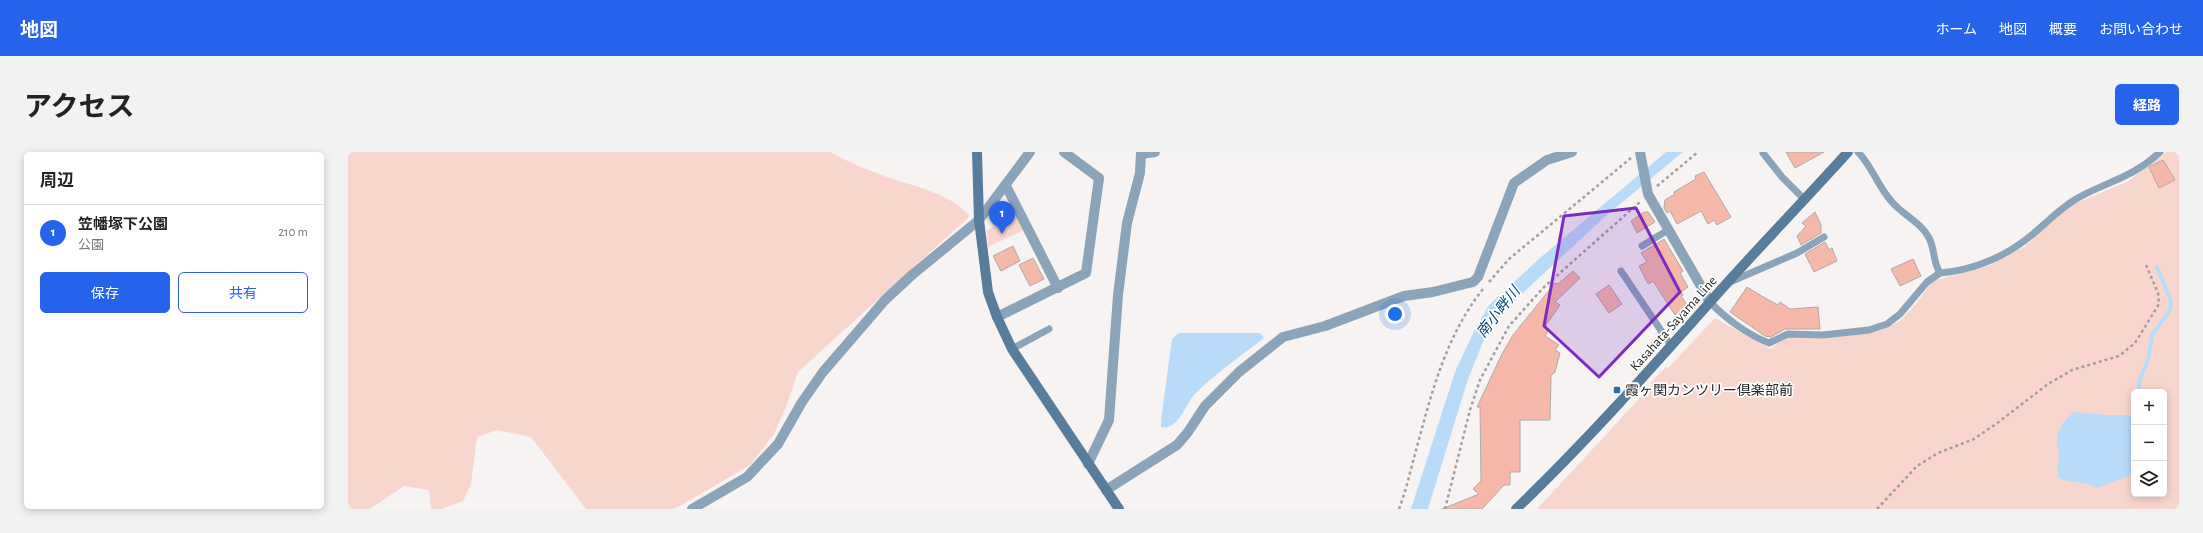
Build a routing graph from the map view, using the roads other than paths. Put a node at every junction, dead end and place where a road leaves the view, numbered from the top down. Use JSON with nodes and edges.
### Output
{"nodes":[{"id":1,"x":977,"y":152,"type":"edge"},
{"id":2,"x":1030,"y":152,"type":"edge"},
{"id":3,"x":1064,"y":152,"type":"edge"},
{"id":4,"x":1155,"y":152,"type":"edge"},
{"id":5,"x":1572,"y":152,"type":"edge"},
{"id":6,"x":1763,"y":152,"type":"edge"},
{"id":7,"x":1848,"y":152,"type":"edge"},
{"id":8,"x":1858,"y":152,"type":"edge"},
{"id":9,"x":2160,"y":152,"type":"edge"},
{"id":10,"x":1141,"y":153,"type":"edge"},
{"id":11,"x":1636,"y":155,"type":"edge"},
{"id":12,"x":1006,"y":186,"type":"junction"},
{"id":13,"x":1805,"y":200,"type":"junction"},
{"id":14,"x":980,"y":220,"type":"junction"},
{"id":15,"x":1668,"y":230,"type":"junction"},
{"id":16,"x":1824,"y":237,"type":"dead end"},
{"id":17,"x":1642,"y":246,"type":"dead end"},
{"id":18,"x":1621,"y":270,"type":"dead end"},
{"id":19,"x":1940,"y":273,"type":"junction"},
{"id":20,"x":1727,"y":283,"type":"junction"},
{"id":21,"x":1058,"y":288,"type":"junction"},
{"id":22,"x":1710,"y":302,"type":"junction"},
{"id":23,"x":997,"y":317,"type":"junction"},
{"id":24,"x":1049,"y":329,"type":"dead end"},
{"id":25,"x":1672,"y":347,"type":"junction"},
{"id":26,"x":1012,"y":349,"type":"junction"},
{"id":27,"x":1088,"y":464,"type":"junction"},
{"id":28,"x":1106,"y":490,"type":"junction"},
{"id":29,"x":692,"y":509,"type":"edge"},
{"id":30,"x":1119,"y":509,"type":"edge"},
{"id":31,"x":1516,"y":509,"type":"edge"}],
"edges":[{"from":1,"to":14,"type":"main road"},
{"from":2,"to":12,"type":"street"},
{"from":3,"to":21,"type":"street"},
{"from":4,"to":10,"type":"street"},
{"from":5,"to":28,"type":"street"},
{"from":6,"to":13,"type":"lane"},
{"from":7,"to":13,"type":"main road","name":"Kasahata-Sayama Line"},
{"from":8,"to":19,"type":"lane"},
{"from":9,"to":19,"type":"lane"},
{"from":10,"to":27,"type":"street"},
{"from":11,"to":15,"type":"street"},
{"from":12,"to":14,"type":"street"},
{"from":12,"to":21,"type":"street"},
{"from":13,"to":20,"type":"main road","name":"Kasahata-Sayama Line"},
{"from":14,"to":23,"type":"main road"},
{"from":14,"to":29,"type":"street"},
{"from":15,"to":17,"type":"lane"},
{"from":15,"to":22,"type":"street"},
{"from":16,"to":20,"type":"lane"},
{"from":18,"to":25,"type":"lane"},
{"from":19,"to":22,"type":"lane"},
{"from":20,"to":22,"type":"main road","name":"Kasahata-Sayama Line"},
{"from":21,"to":23,"type":"street"},
{"from":22,"to":25,"type":"main road","name":"Kasahata-Sayama Line"},
{"from":23,"to":26,"type":"main road"},
{"from":24,"to":26,"type":"lane"},
{"from":25,"to":31,"type":"main road","name":"Kasahata-Sayama Line"},
{"from":26,"to":27,"type":"main road"},
{"from":27,"to":28,"type":"main road"},
{"from":28,"to":30,"type":"main road"}]}
